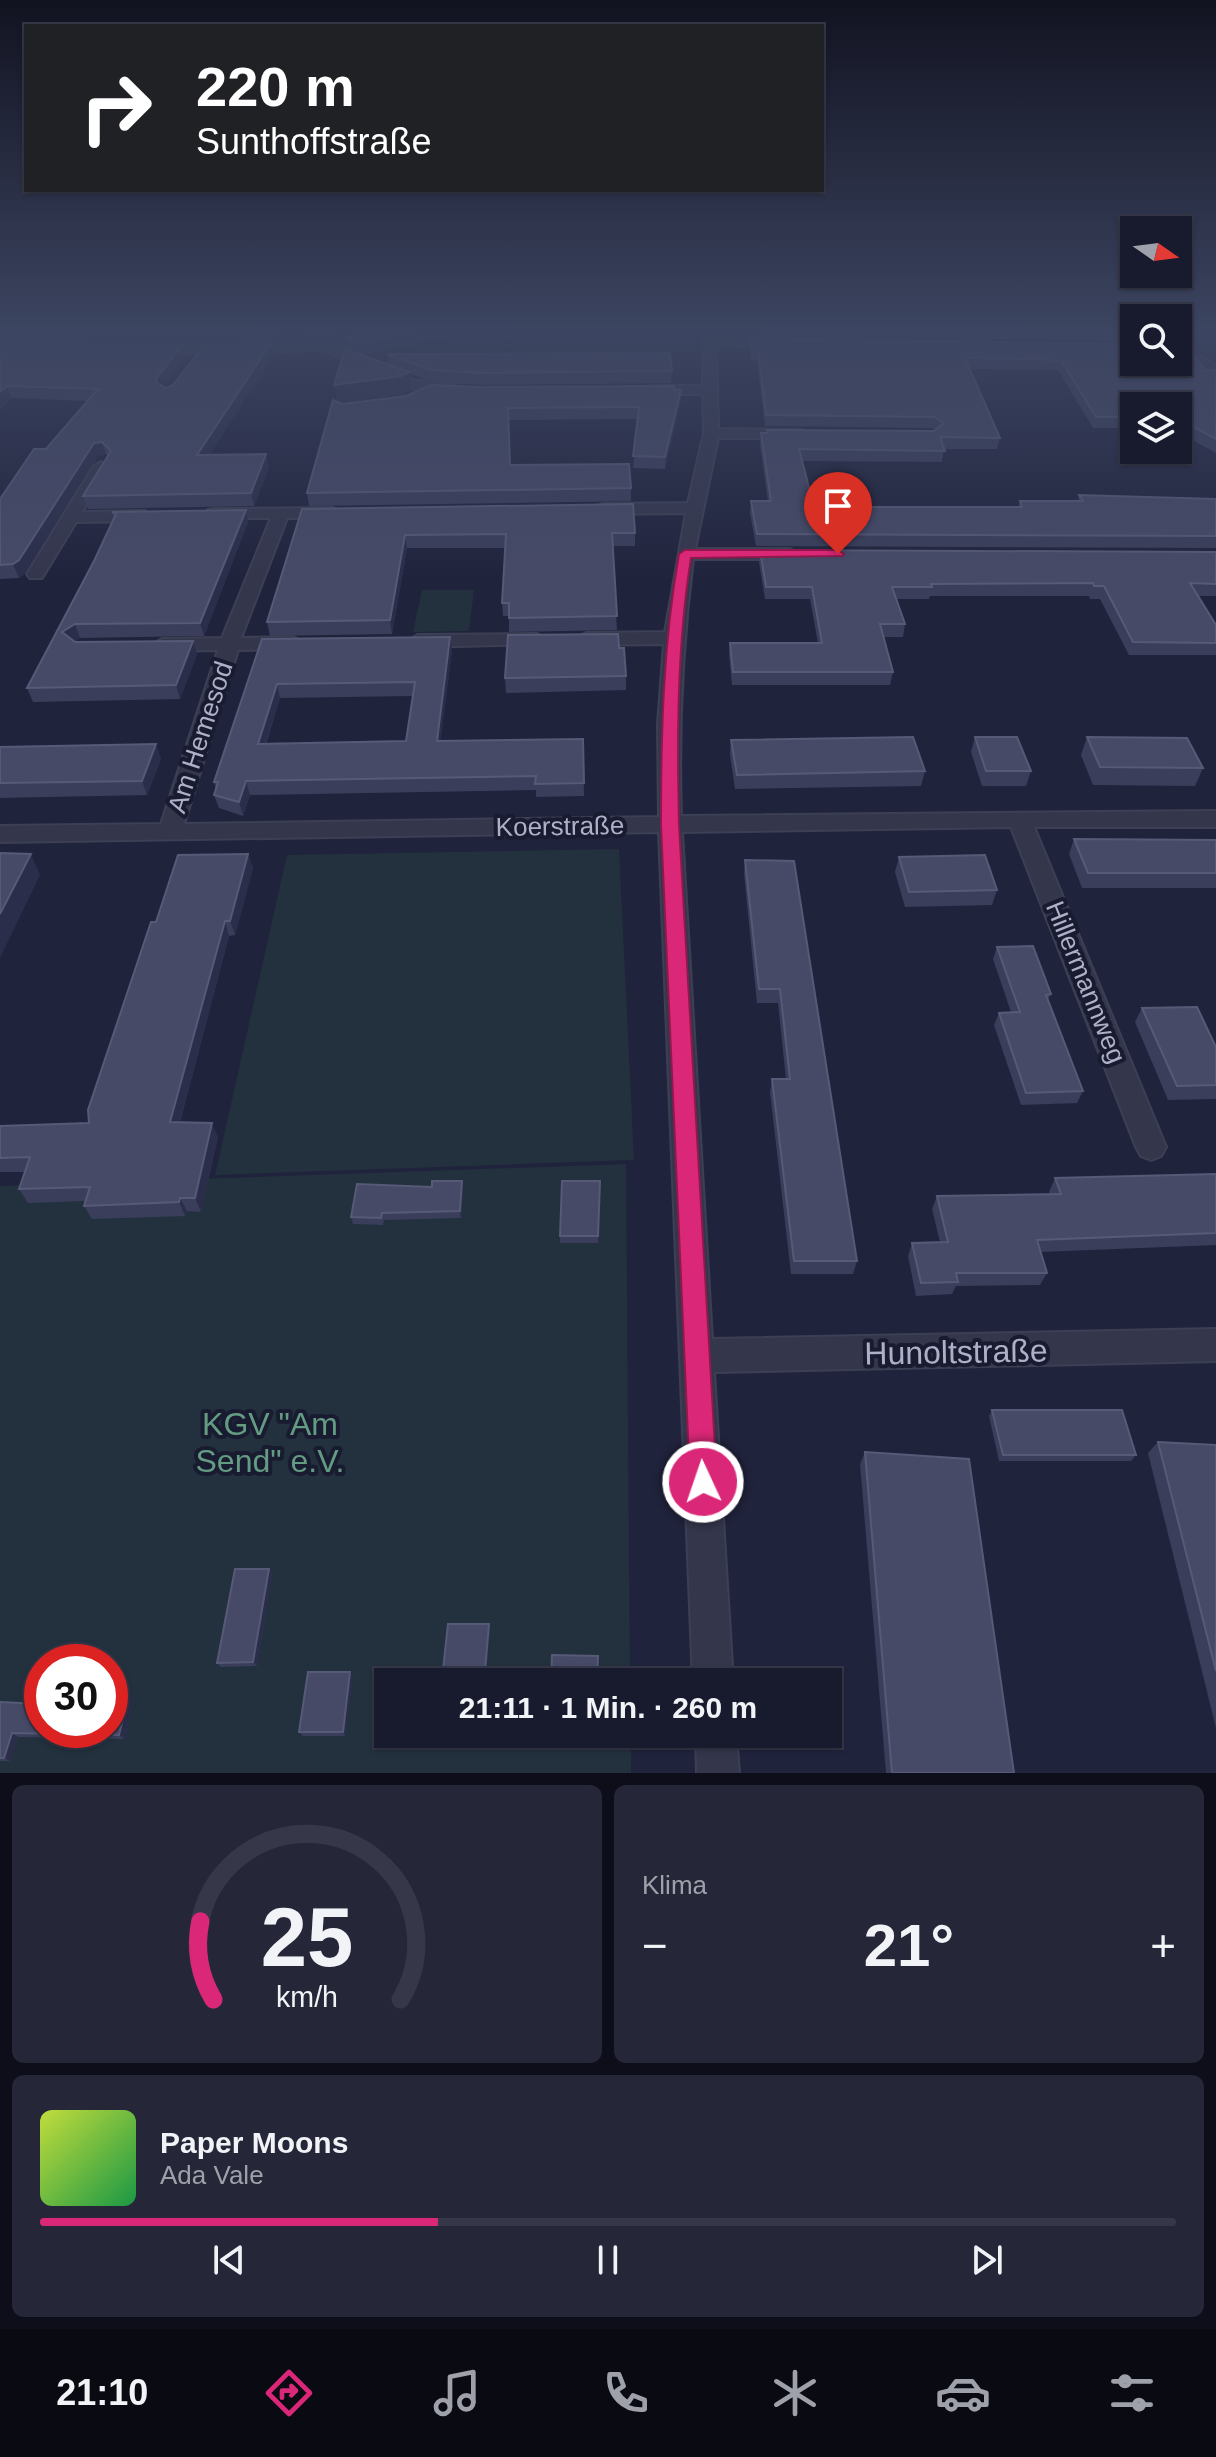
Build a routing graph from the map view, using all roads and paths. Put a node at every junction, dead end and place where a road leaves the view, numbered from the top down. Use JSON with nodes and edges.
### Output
{"nodes":[{"id":1,"x":711,"y":415,"type":"edge"},
{"id":2,"x":711,"y":433,"type":"junction"},
{"id":3,"x":821,"y":434,"type":"edge"},
{"id":4,"x":104,"y":462,"type":"edge"},
{"id":5,"x":695,"y":508,"type":"junction"},
{"id":6,"x":589,"y":509,"type":"edge"},
{"id":7,"x":351,"y":512,"type":"edge"},
{"id":8,"x":281,"y":513,"type":"junction"},
{"id":9,"x":204,"y":515,"type":"edge"},
{"id":10,"x":160,"y":516,"type":"edge"},
{"id":11,"x":71,"y":517,"type":"junction"},
{"id":12,"x":685,"y":554,"type":"junction"},
{"id":13,"x":807,"y":554,"type":"edge"},
{"id":14,"x":36,"y":574,"type":"dead end"},
{"id":15,"x":674,"y":638,"type":"junction"},
{"id":16,"x":310,"y":642,"type":"edge"},
{"id":17,"x":390,"y":642,"type":"edge"},
{"id":18,"x":230,"y":643,"type":"junction"},
{"id":19,"x":140,"y":645,"type":"edge"},
{"id":20,"x":1019,"y":819,"type":"junction"},
{"id":21,"x":1216,"y":819,"type":"edge"},
{"id":22,"x":670,"y":825,"type":"junction"},
{"id":23,"x":170,"y":831,"type":"junction"},
{"id":24,"x":0,"y":834,"type":"edge"},
{"id":25,"x":1151,"y":1147,"type":"dead end"},
{"id":26,"x":1216,"y":1345,"type":"edge"},
{"id":27,"x":697,"y":1356,"type":"junction"},
{"id":28,"x":712,"y":1668,"type":"edge"},
{"id":29,"x":717,"y":1748,"type":"edge"},
{"id":30,"x":718,"y":1773,"type":"edge"}],
"edges":[{"from":1,"to":2,"type":"street"},
{"from":2,"to":3,"type":"street"},
{"from":2,"to":5,"type":"street"},
{"from":4,"to":11,"type":"street"},
{"from":5,"to":6,"type":"street"},
{"from":5,"to":12,"type":"street"},
{"from":7,"to":8,"type":"street"},
{"from":8,"to":9,"type":"street"},
{"from":8,"to":18,"type":"street","name":"Am Hemesod"},
{"from":10,"to":11,"type":"street"},
{"from":11,"to":14,"type":"street"},
{"from":12,"to":13,"type":"street"},
{"from":12,"to":15,"type":"street"},
{"from":15,"to":17,"type":"street"},
{"from":15,"to":22,"type":"street"},
{"from":16,"to":18,"type":"street","name":"Am Hemesod"},
{"from":18,"to":19,"type":"street","name":"Am Hemesod"},
{"from":18,"to":23,"type":"street","name":"Am Hemesod"},
{"from":20,"to":21,"type":"street","name":"Koerstraße"},
{"from":20,"to":22,"type":"street","name":"Koerstraße"},
{"from":20,"to":25,"type":"street","name":"Hillermannweg"},
{"from":22,"to":23,"type":"street","name":"Koerstraße"},
{"from":22,"to":27,"type":"street"},
{"from":23,"to":24,"type":"street","name":"Koerstraße"},
{"from":26,"to":27,"type":"street","name":"Hunoltstraße"},
{"from":27,"to":28,"type":"street"},
{"from":29,"to":30,"type":"street"}]}
